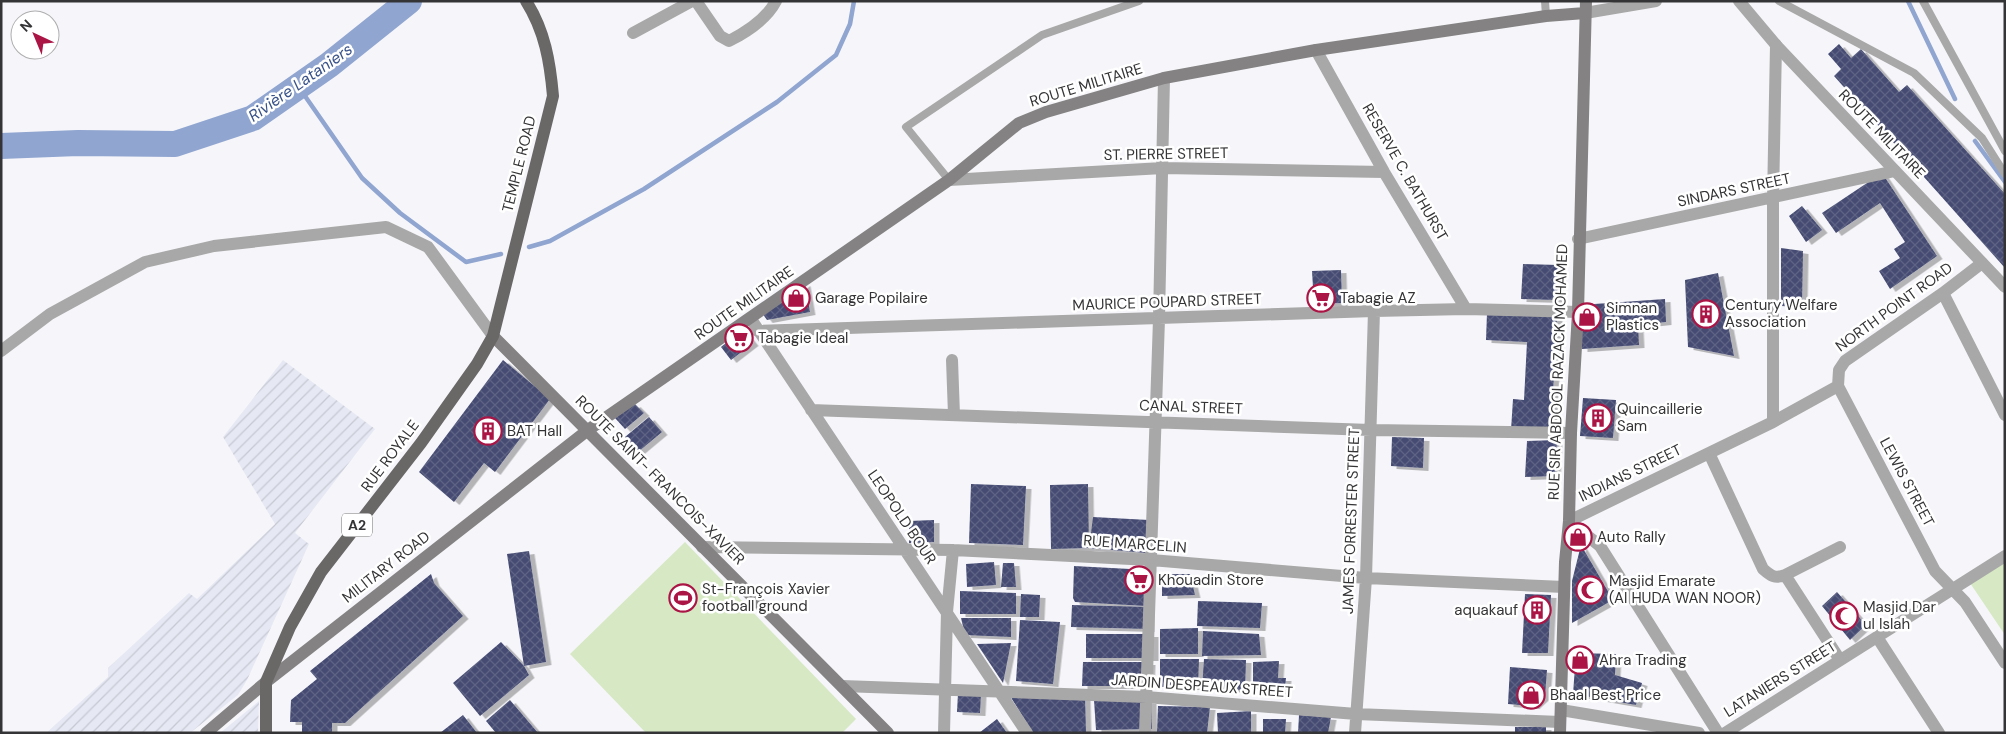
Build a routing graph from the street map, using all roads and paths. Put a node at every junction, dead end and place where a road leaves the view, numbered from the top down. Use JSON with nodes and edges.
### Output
{"nodes":[{"id":1,"x":526,"y":1,"type":"edge"},
{"id":2,"x":692,"y":1,"type":"edge"},
{"id":3,"x":696,"y":1,"type":"edge"},
{"id":4,"x":776,"y":1,"type":"edge"},
{"id":5,"x":1139,"y":1,"type":"edge"},
{"id":6,"x":1545,"y":1,"type":"edge"},
{"id":7,"x":1656,"y":1,"type":"edge"},
{"id":8,"x":1738,"y":1,"type":"edge"},
{"id":9,"x":1779,"y":1,"type":"edge"},
{"id":10,"x":1923,"y":1,"type":"edge"},
{"id":11,"x":1586,"y":7,"type":"edge"},
{"id":12,"x":1546,"y":16,"type":"junction"},
{"id":13,"x":633,"y":33,"type":"dead end"},
{"id":14,"x":1776,"y":45,"type":"junction"},
{"id":15,"x":1316,"y":50,"type":"junction"},
{"id":16,"x":1164,"y":78,"type":"junction"},
{"id":17,"x":2005,"y":151,"type":"edge"},
{"id":18,"x":1163,"y":168,"type":"junction"},
{"id":19,"x":1895,"y":171,"type":"junction"},
{"id":20,"x":1384,"y":172,"type":"junction"},
{"id":21,"x":2005,"y":174,"type":"edge"},
{"id":22,"x":949,"y":180,"type":"junction"},
{"id":23,"x":1773,"y":199,"type":"junction"},
{"id":24,"x":1578,"y":239,"type":"junction"},
{"id":25,"x":1982,"y":263,"type":"junction"},
{"id":26,"x":2005,"y":287,"type":"edge"},
{"id":27,"x":1943,"y":294,"type":"junction"},
{"id":28,"x":1466,"y":309,"type":"junction"},
{"id":29,"x":1374,"y":311,"type":"junction"},
{"id":30,"x":1578,"y":312,"type":"junction"},
{"id":31,"x":751,"y":318,"type":"junction"},
{"id":32,"x":1159,"y":318,"type":"junction"},
{"id":33,"x":758,"y":331,"type":"junction"},
{"id":34,"x":493,"y":336,"type":"junction"},
{"id":35,"x":1,"y":351,"type":"edge"},
{"id":36,"x":952,"y":360,"type":"dead end"},
{"id":37,"x":1838,"y":386,"type":"junction"},
{"id":38,"x":811,"y":410,"type":"junction"},
{"id":39,"x":954,"y":415,"type":"junction"},
{"id":40,"x":2005,"y":415,"type":"edge"},
{"id":41,"x":1156,"y":422,"type":"junction"},
{"id":42,"x":1774,"y":422,"type":"junction"},
{"id":43,"x":588,"y":430,"type":"junction"},
{"id":44,"x":1370,"y":430,"type":"junction"},
{"id":45,"x":1571,"y":433,"type":"junction"},
{"id":46,"x":1709,"y":453,"type":"junction"},
{"id":47,"x":1569,"y":521,"type":"junction"},
{"id":48,"x":702,"y":547,"type":"junction"},
{"id":49,"x":1840,"y":547,"type":"dead end"},
{"id":50,"x":903,"y":550,"type":"junction"},
{"id":51,"x":953,"y":550,"type":"junction"},
{"id":52,"x":2005,"y":556,"type":"edge"},
{"id":53,"x":1151,"y":560,"type":"junction"},
{"id":54,"x":1785,"y":575,"type":"junction"},
{"id":55,"x":1366,"y":578,"type":"junction"},
{"id":56,"x":1564,"y":587,"type":"junction"},
{"id":57,"x":1952,"y":588,"type":"junction"},
{"id":58,"x":947,"y":612,"type":"junction"},
{"id":59,"x":1876,"y":637,"type":"junction"},
{"id":60,"x":1840,"y":660,"type":"junction"},
{"id":61,"x":2005,"y":663,"type":"edge"},
{"id":62,"x":266,"y":682,"type":"junction"},
{"id":63,"x":842,"y":686,"type":"junction"},
{"id":64,"x":946,"y":689,"type":"junction"},
{"id":65,"x":998,"y":690,"type":"junction"},
{"id":66,"x":1146,"y":697,"type":"junction"},
{"id":67,"x":1356,"y":714,"type":"junction"},
{"id":68,"x":1560,"y":722,"type":"edge"},
{"id":69,"x":206,"y":733,"type":"edge"},
{"id":70,"x":266,"y":733,"type":"edge"},
{"id":71,"x":888,"y":733,"type":"edge"},
{"id":72,"x":944,"y":733,"type":"edge"},
{"id":73,"x":1027,"y":733,"type":"edge"},
{"id":74,"x":1145,"y":733,"type":"edge"},
{"id":75,"x":1355,"y":733,"type":"edge"},
{"id":76,"x":1699,"y":733,"type":"edge"},
{"id":77,"x":1718,"y":733,"type":"edge"},
{"id":78,"x":1726,"y":733,"type":"edge"},
{"id":79,"x":1939,"y":733,"type":"edge"}],
"edges":[{"from":1,"to":34,"type":"main road","name":"TEMPLE ROAD","number":"A2"},
{"from":2,"to":13,"type":"street"},
{"from":3,"to":4,"type":"street"},
{"from":5,"to":22,"type":"lane"},
{"from":6,"to":12,"type":"lane"},
{"from":7,"to":11,"type":"street","name":"ROUTE MILITAIRE"},
{"from":8,"to":14,"type":"street","name":"ROUTE MILITAIRE"},
{"from":9,"to":21,"type":"lane"},
{"from":10,"to":17,"type":"lane"},
{"from":11,"to":12,"type":"main road","name":"ROUTE MILITAIRE"},
{"from":11,"to":24,"type":"main road","name":"RUE SIR ABDOOL RAZACK MOHAMED"},
{"from":12,"to":15,"type":"main road","name":"ROUTE MILITAIRE"},
{"from":14,"to":19,"type":"street","name":"ROUTE MILITAIRE"},
{"from":14,"to":23,"type":"street"},
{"from":15,"to":16,"type":"main road","name":"ROUTE MILITAIRE"},
{"from":15,"to":20,"type":"street","name":"RESERVE C. BATHURST"},
{"from":16,"to":18,"type":"street"},
{"from":16,"to":22,"type":"main road","name":"ROUTE MILITAIRE"},
{"from":18,"to":20,"type":"street","name":"ST. PIERRE STREET"},
{"from":18,"to":22,"type":"street","name":"ST. PIERRE STREET"},
{"from":18,"to":32,"type":"street"},
{"from":19,"to":23,"type":"street","name":"SINDARS STREET"},
{"from":19,"to":25,"type":"street","name":"ROUTE MILITAIRE"},
{"from":20,"to":28,"type":"street","name":"RESERVE C. BATHURST"},
{"from":22,"to":31,"type":"main road","name":"ROUTE MILITAIRE"},
{"from":23,"to":24,"type":"street","name":"SINDARS STREET"},
{"from":23,"to":42,"type":"street"},
{"from":24,"to":30,"type":"main road","name":"RUE SIR ABDOOL RAZACK MOHAMED"},
{"from":25,"to":26,"type":"street","name":"ROUTE MILITAIRE"},
{"from":25,"to":27,"type":"street","name":"NORTH POINT ROAD"},
{"from":27,"to":37,"type":"street","name":"NORTH POINT ROAD"},
{"from":27,"to":40,"type":"street"},
{"from":28,"to":29,"type":"street","name":"MAURICE POUPARD STREET"},
{"from":28,"to":30,"type":"street","name":"MAURICE POUPARD STREET"},
{"from":29,"to":32,"type":"street","name":"MAURICE POUPARD STREET"},
{"from":29,"to":44,"type":"street","name":"JAMES FORRESTER STREET"},
{"from":30,"to":45,"type":"main road","name":"RUE SIR ABDOOL RAZACK MOHAMED"},
{"from":31,"to":33,"type":"street","name":"LEOPOLD BOUR"},
{"from":31,"to":43,"type":"main road","name":"ROUTE MILITAIRE"},
{"from":32,"to":33,"type":"street","name":"MAURICE POUPARD STREET"},
{"from":32,"to":41,"type":"street"},
{"from":33,"to":38,"type":"street","name":"LEOPOLD BOUR"},
{"from":34,"to":35,"type":"street"},
{"from":34,"to":43,"type":"main road","name":"ROUTE SAINT- FRANCOIS-XAVIER"},
{"from":34,"to":62,"type":"main road","name":"RUE ROYALE","number":"A2"},
{"from":36,"to":39,"type":"street"},
{"from":37,"to":42,"type":"street","name":"INDIANS STREET"},
{"from":37,"to":57,"type":"street","name":"LEWIS STREET"},
{"from":38,"to":39,"type":"street","name":"CANAL STREET"},
{"from":38,"to":50,"type":"street","name":"LEOPOLD BOUR"},
{"from":39,"to":41,"type":"street","name":"CANAL STREET"},
{"from":41,"to":44,"type":"street","name":"CANAL STREET"},
{"from":41,"to":53,"type":"street"},
{"from":42,"to":46,"type":"street","name":"INDIANS STREET"},
{"from":43,"to":48,"type":"main road","name":"ROUTE SAINT- FRANCOIS-XAVIER"},
{"from":43,"to":62,"type":"main road","name":"MILITARY ROAD"},
{"from":44,"to":45,"type":"street","name":"CANAL STREET"},
{"from":44,"to":55,"type":"street","name":"JAMES FORRESTER STREET"},
{"from":45,"to":47,"type":"main road","name":"RUE SIR ABDOOL RAZACK MOHAMED"},
{"from":46,"to":47,"type":"street","name":"INDIANS STREET"},
{"from":46,"to":54,"type":"street"},
{"from":47,"to":56,"type":"main road","name":"RUE SIR ABDOOL RAZACK MOHAMED"},
{"from":47,"to":77,"type":"street"},
{"from":48,"to":50,"type":"street","name":"RUE MARCELIN"},
{"from":48,"to":63,"type":"main road","name":"ROUTE SAINT- FRANCOIS-XAVIER"},
{"from":49,"to":54,"type":"street"},
{"from":50,"to":51,"type":"street","name":"RUE MARCELIN"},
{"from":50,"to":58,"type":"street","name":"LEOPOLD BOUR"},
{"from":51,"to":53,"type":"street","name":"RUE MARCELIN"},
{"from":51,"to":58,"type":"street"},
{"from":52,"to":57,"type":"street","name":"LATANIERS STREET"},
{"from":53,"to":55,"type":"street","name":"RUE MARCELIN"},
{"from":53,"to":66,"type":"street"},
{"from":54,"to":60,"type":"street"},
{"from":55,"to":56,"type":"street","name":"RUE MARCELIN"},
{"from":55,"to":67,"type":"street","name":"JAMES FORRESTER STREET"},
{"from":56,"to":68,"type":"main road","name":"RUE SIR ABDOOL RAZACK MOHAMED"},
{"from":57,"to":59,"type":"street","name":"LATANIERS STREET"},
{"from":57,"to":61,"type":"street","name":"LEWIS STREET"},
{"from":58,"to":64,"type":"street"},
{"from":58,"to":65,"type":"street","name":"LEOPOLD BOUR"},
{"from":59,"to":60,"type":"street","name":"LATANIERS STREET"},
{"from":59,"to":79,"type":"street"},
{"from":60,"to":78,"type":"street","name":"LATANIERS STREET"},
{"from":62,"to":69,"type":"main road","name":"MILITARY ROAD"},
{"from":62,"to":70,"type":"main road","name":"RUE ROYALE","number":"A2"},
{"from":63,"to":64,"type":"street","name":"JARDIN DESPEAUX STREET"},
{"from":63,"to":71,"type":"main road","name":"ROUTE SAINT- FRANCOIS-XAVIER"},
{"from":64,"to":65,"type":"street","name":"JARDIN DESPEAUX STREET"},
{"from":64,"to":72,"type":"street"},
{"from":65,"to":66,"type":"street","name":"JARDIN DESPEAUX STREET"},
{"from":65,"to":73,"type":"street","name":"LEOPOLD BOUR"},
{"from":66,"to":67,"type":"street","name":"JARDIN DESPEAUX STREET"},
{"from":66,"to":74,"type":"street"},
{"from":67,"to":68,"type":"street","name":"JARDIN DESPEAUX STREET"},
{"from":67,"to":75,"type":"street","name":"JAMES FORRESTER STREET"},
{"from":68,"to":76,"type":"street","name":"JARDIN DESPEAUX STREET"}]}
